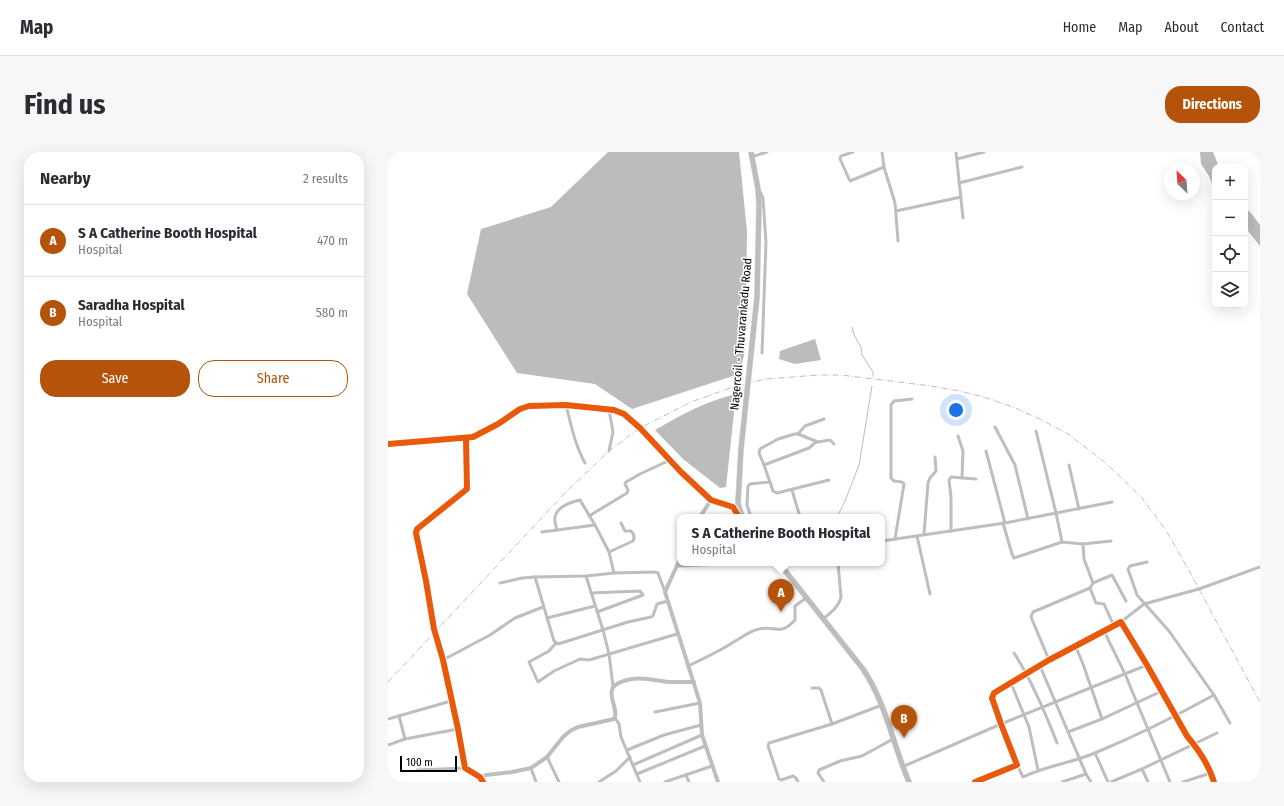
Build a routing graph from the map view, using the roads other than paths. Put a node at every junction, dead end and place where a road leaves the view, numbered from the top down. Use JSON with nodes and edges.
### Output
{"nodes":[{"id":1,"x":767,"y":152,"type":"edge"},
{"id":2,"x":853,"y":152,"type":"edge"},
{"id":3,"x":882,"y":152,"type":"edge"},
{"id":4,"x":956,"y":152,"type":"edge"},
{"id":5,"x":984,"y":152,"type":"edge"},
{"id":6,"x":751,"y":154,"type":"edge"},
{"id":7,"x":957,"y":159,"type":"junction"},
{"id":8,"x":884,"y":167,"type":"junction"},
{"id":9,"x":1022,"y":167,"type":"dead end"},
{"id":10,"x":960,"y":183,"type":"junction"},
{"id":11,"x":758,"y":189,"type":"junction"},
{"id":12,"x":961,"y":196,"type":"junction"},
{"id":13,"x":896,"y":211,"type":"junction"},
{"id":14,"x":964,"y":218,"type":"dead end"},
{"id":15,"x":898,"y":241,"type":"dead end"},
{"id":16,"x":762,"y":353,"type":"dead end"},
{"id":17,"x":912,"y":399,"type":"dead end"},
{"id":18,"x":566,"y":405,"type":"junction"},
{"id":19,"x":609,"y":410,"type":"junction"},
{"id":20,"x":824,"y":419,"type":"dead end"},
{"id":21,"x":995,"y":426,"type":"dead end"},
{"id":22,"x":1036,"y":431,"type":"dead end"},
{"id":23,"x":798,"y":434,"type":"junction"},
{"id":24,"x":958,"y":436,"type":"dead end"},
{"id":25,"x":466,"y":438,"type":"junction"},
{"id":26,"x":816,"y":442,"type":"junction"},
{"id":27,"x":388,"y":444,"type":"edge"},
{"id":28,"x":834,"y":444,"type":"dead end"},
{"id":29,"x":609,"y":451,"type":"dead end"},
{"id":30,"x":986,"y":451,"type":"dead end"},
{"id":31,"x":935,"y":456,"type":"dead end"},
{"id":32,"x":670,"y":460,"type":"junction"},
{"id":33,"x":585,"y":463,"type":"dead end"},
{"id":34,"x":764,"y":465,"type":"junction"},
{"id":35,"x":1069,"y":465,"type":"dead end"},
{"id":36,"x":962,"y":478,"type":"junction"},
{"id":37,"x":976,"y":479,"type":"dead end"},
{"id":38,"x":829,"y":480,"type":"dead end"},
{"id":39,"x":770,"y":482,"type":"junction"},
{"id":40,"x":792,"y":490,"type":"junction"},
{"id":41,"x":711,"y":500,"type":"junction"},
{"id":42,"x":1112,"y":502,"type":"dead end"},
{"id":43,"x":1079,"y":509,"type":"junction"},
{"id":44,"x":1056,"y":513,"type":"junction"},
{"id":45,"x":702,"y":514,"type":"edge"},
{"id":46,"x":737,"y":514,"type":"edge"},
{"id":47,"x":741,"y":514,"type":"edge"},
{"id":48,"x":750,"y":514,"type":"edge"},
{"id":49,"x":799,"y":514,"type":"edge"},
{"id":50,"x":590,"y":516,"type":"junction"},
{"id":51,"x":1028,"y":519,"type":"junction"},
{"id":52,"x":621,"y":523,"type":"dead end"},
{"id":53,"x":1004,"y":523,"type":"junction"},
{"id":54,"x":596,"y":525,"type":"junction"},
{"id":55,"x":557,"y":530,"type":"junction"},
{"id":56,"x":951,"y":531,"type":"junction"},
{"id":57,"x":542,"y":532,"type":"dead end"},
{"id":58,"x":924,"y":534,"type":"junction"},
{"id":59,"x":917,"y":536,"type":"junction"},
{"id":60,"x":895,"y":539,"type":"junction"},
{"id":61,"x":885,"y":541,"type":"edge"},
{"id":62,"x":1062,"y":542,"type":"junction"},
{"id":63,"x":1111,"y":542,"type":"dead end"},
{"id":64,"x":1083,"y":544,"type":"junction"},
{"id":65,"x":609,"y":552,"type":"junction"},
{"id":66,"x":1147,"y":562,"type":"dead end"},
{"id":67,"x":678,"y":566,"type":"edge"},
{"id":68,"x":781,"y":566,"type":"edge"},
{"id":69,"x":838,"y":566,"type":"edge"},
{"id":70,"x":1260,"y":567,"type":"edge"},
{"id":71,"x":614,"y":573,"type":"junction"},
{"id":72,"x":586,"y":576,"type":"junction"},
{"id":73,"x":535,"y":577,"type":"junction"},
{"id":74,"x":500,"y":583,"type":"dead end"},
{"id":75,"x":1093,"y":583,"type":"junction"},
{"id":76,"x":1090,"y":588,"type":"junction"},
{"id":77,"x":665,"y":592,"type":"junction"},
{"id":78,"x":592,"y":593,"type":"junction"},
{"id":79,"x":930,"y":594,"type":"dead end"},
{"id":80,"x":806,"y":598,"type":"junction"},
{"id":81,"x":1126,"y":601,"type":"dead end"},
{"id":82,"x":668,"y":602,"type":"junction"},
{"id":83,"x":1144,"y":604,"type":"junction"},
{"id":84,"x":595,"y":606,"type":"junction"},
{"id":85,"x":543,"y":607,"type":"junction"},
{"id":86,"x":597,"y":612,"type":"junction"},
{"id":87,"x":547,"y":618,"type":"junction"},
{"id":88,"x":823,"y":619,"type":"junction"},
{"id":89,"x":1120,"y":622,"type":"junction"},
{"id":90,"x":1114,"y":626,"type":"junction"},
{"id":91,"x":434,"y":629,"type":"dead end"},
{"id":92,"x":603,"y":630,"type":"junction"},
{"id":93,"x":1104,"y":631,"type":"junction"},
{"id":94,"x":677,"y":634,"type":"junction"},
{"id":95,"x":436,"y":636,"type":"dead end"},
{"id":96,"x":556,"y":643,"type":"junction"},
{"id":97,"x":1075,"y":645,"type":"junction"},
{"id":98,"x":1014,"y":653,"type":"dead end"},
{"id":99,"x":609,"y":654,"type":"junction"},
{"id":100,"x":443,"y":660,"type":"junction"},
{"id":101,"x":1049,"y":660,"type":"junction"},
{"id":102,"x":1147,"y":665,"type":"junction"},
{"id":103,"x":688,"y":666,"type":"junction"},
{"id":104,"x":1040,"y":666,"type":"junction"},
{"id":105,"x":1027,"y":674,"type":"junction"},
{"id":106,"x":1125,"y":674,"type":"junction"},
{"id":107,"x":694,"y":682,"type":"junction"},
{"id":108,"x":1011,"y":683,"type":"junction"},
{"id":109,"x":613,"y":686,"type":"junction"},
{"id":110,"x":1090,"y":687,"type":"junction"},
{"id":111,"x":812,"y":688,"type":"dead end"},
{"id":112,"x":1162,"y":691,"type":"junction"},
{"id":113,"x":1214,"y":695,"type":"junction"},
{"id":114,"x":451,"y":701,"type":"junction"},
{"id":115,"x":1055,"y":702,"type":"junction"},
{"id":116,"x":700,"y":703,"type":"junction"},
{"id":117,"x":1138,"y":703,"type":"junction"},
{"id":118,"x":882,"y":705,"type":"junction"},
{"id":119,"x":1042,"y":707,"type":"junction"},
{"id":120,"x":655,"y":712,"type":"dead end"},
{"id":121,"x":1025,"y":714,"type":"junction"},
{"id":122,"x":399,"y":716,"type":"junction"},
{"id":123,"x":1176,"y":716,"type":"junction"},
{"id":124,"x":615,"y":718,"type":"junction"},
{"id":125,"x":388,"y":719,"type":"edge"},
{"id":126,"x":1102,"y":719,"type":"junction"},
{"id":127,"x":1230,"y":723,"type":"dead end"},
{"id":128,"x":832,"y":724,"type":"junction"},
{"id":129,"x":1001,"y":724,"type":"junction"},
{"id":130,"x":700,"y":725,"type":"junction"},
{"id":131,"x":458,"y":729,"type":"junction"},
{"id":132,"x":1149,"y":729,"type":"junction"},
{"id":133,"x":1068,"y":732,"type":"junction"},
{"id":134,"x":1217,"y":733,"type":"dead end"},
{"id":135,"x":702,"y":735,"type":"junction"},
{"id":136,"x":405,"y":739,"type":"junction"},
{"id":137,"x":893,"y":739,"type":"junction"},
{"id":138,"x":1057,"y":743,"type":"dead end"},
{"id":139,"x":388,"y":745,"type":"edge"},
{"id":140,"x":1194,"y":745,"type":"junction"},
{"id":141,"x":705,"y":746,"type":"junction"},
{"id":142,"x":627,"y":750,"type":"junction"},
{"id":143,"x":1095,"y":753,"type":"junction"},
{"id":144,"x":547,"y":757,"type":"junction"},
{"id":145,"x":630,"y":757,"type":"junction"},
{"id":146,"x":1079,"y":759,"type":"junction"},
{"id":147,"x":1161,"y":760,"type":"junction"},
{"id":148,"x":633,"y":765,"type":"junction"},
{"id":149,"x":1017,"y":765,"type":"junction"},
{"id":150,"x":712,"y":766,"type":"junction"},
{"id":151,"x":902,"y":767,"type":"junction"},
{"id":152,"x":465,"y":768,"type":"junction"},
{"id":153,"x":531,"y":768,"type":"junction"},
{"id":154,"x":1142,"y":769,"type":"junction"},
{"id":155,"x":417,"y":770,"type":"dead end"},
{"id":156,"x":1038,"y":770,"type":"junction"},
{"id":157,"x":637,"y":774,"type":"junction"},
{"id":158,"x":1086,"y":774,"type":"junction"},
{"id":159,"x":1211,"y":774,"type":"junction"},
{"id":160,"x":686,"y":775,"type":"junction"},
{"id":161,"x":1022,"y":777,"type":"junction"},
{"id":162,"x":482,"y":781,"type":"edge"},
{"id":163,"x":536,"y":782,"type":"edge"},
{"id":164,"x":559,"y":782,"type":"edge"},
{"id":165,"x":599,"y":782,"type":"edge"},
{"id":166,"x":640,"y":782,"type":"edge"},
{"id":167,"x":665,"y":782,"type":"edge"},
{"id":168,"x":689,"y":782,"type":"edge"},
{"id":169,"x":718,"y":782,"type":"edge"},
{"id":170,"x":798,"y":782,"type":"edge"},
{"id":171,"x":824,"y":782,"type":"edge"},
{"id":172,"x":909,"y":782,"type":"edge"},
{"id":173,"x":975,"y":782,"type":"edge"},
{"id":174,"x":1025,"y":782,"type":"edge"},
{"id":175,"x":1062,"y":782,"type":"edge"},
{"id":176,"x":1091,"y":782,"type":"edge"},
{"id":177,"x":1110,"y":782,"type":"edge"},
{"id":178,"x":1148,"y":782,"type":"edge"},
{"id":179,"x":1170,"y":782,"type":"edge"},
{"id":180,"x":1183,"y":782,"type":"edge"},
{"id":181,"x":1214,"y":782,"type":"edge"}],
"edges":[{"from":1,"to":6,"type":"street"},
{"from":2,"to":8,"type":"street"},
{"from":3,"to":8,"type":"street"},
{"from":4,"to":7,"type":"street"},
{"from":5,"to":7,"type":"street"},
{"from":6,"to":11,"type":"main road","name":"Nagercoil - Thuvarankadu Road"},
{"from":7,"to":10,"type":"street"},
{"from":8,"to":13,"type":"street"},
{"from":9,"to":10,"type":"street"},
{"from":10,"to":12,"type":"street"},
{"from":11,"to":16,"type":"street"},
{"from":11,"to":47,"type":"main road","name":"Nagercoil - Thuvarankadu Road","bridge":true},
{"from":12,"to":13,"type":"street"},
{"from":12,"to":14,"type":"street"},
{"from":13,"to":15,"type":"street"},
{"from":17,"to":60,"type":"street"},
{"from":18,"to":19,"type":"street"},
{"from":18,"to":25,"type":"street"},
{"from":18,"to":33,"type":"street"},
{"from":19,"to":29,"type":"street"},
{"from":19,"to":32,"type":"street"},
{"from":20,"to":23,"type":"street"},
{"from":21,"to":51,"type":"street"},
{"from":22,"to":44,"type":"street"},
{"from":23,"to":26,"type":"street"},
{"from":23,"to":34,"type":"street"},
{"from":24,"to":36,"type":"street"},
{"from":25,"to":27,"type":"street"},
{"from":25,"to":91,"type":"street"},
{"from":26,"to":28,"type":"street"},
{"from":26,"to":34,"type":"street"},
{"from":30,"to":53,"type":"street"},
{"from":31,"to":58,"type":"street"},
{"from":32,"to":41,"type":"street"},
{"from":32,"to":50,"type":"street"},
{"from":34,"to":39,"type":"street"},
{"from":35,"to":43,"type":"street"},
{"from":36,"to":37,"type":"street"},
{"from":36,"to":56,"type":"street"},
{"from":38,"to":40,"type":"street"},
{"from":39,"to":40,"type":"street"},
{"from":39,"to":48,"type":"street"},
{"from":40,"to":49,"type":"street"},
{"from":41,"to":45,"type":"street"},
{"from":41,"to":46,"type":"street"},
{"from":42,"to":43,"type":"street"},
{"from":43,"to":44,"type":"street"},
{"from":44,"to":51,"type":"street"},
{"from":44,"to":62,"type":"street"},
{"from":50,"to":54,"type":"street"},
{"from":50,"to":55,"type":"street"},
{"from":51,"to":53,"type":"street"},
{"from":52,"to":65,"type":"street"},
{"from":53,"to":56,"type":"street"},
{"from":53,"to":62,"type":"street"},
{"from":54,"to":55,"type":"street"},
{"from":54,"to":65,"type":"street"},
{"from":55,"to":57,"type":"street"},
{"from":56,"to":58,"type":"street"},
{"from":58,"to":59,"type":"street"},
{"from":59,"to":60,"type":"street"},
{"from":59,"to":79,"type":"street"},
{"from":60,"to":61,"type":"street"},
{"from":62,"to":64,"type":"street"},
{"from":63,"to":64,"type":"street"},
{"from":64,"to":75,"type":"street"},
{"from":65,"to":71,"type":"street"},
{"from":66,"to":83,"type":"street"},
{"from":67,"to":77,"type":"street"},
{"from":68,"to":80,"type":"main road"},
{"from":69,"to":88,"type":"street"},
{"from":70,"to":83,"type":"street"},
{"from":71,"to":72,"type":"street"},
{"from":71,"to":77,"type":"street"},
{"from":72,"to":73,"type":"street"},
{"from":72,"to":78,"type":"street"},
{"from":73,"to":74,"type":"street"},
{"from":73,"to":85,"type":"street"},
{"from":75,"to":76,"type":"street"},
{"from":75,"to":81,"type":"street"},
{"from":76,"to":90,"type":"street"},
{"from":76,"to":101,"type":"street"},
{"from":77,"to":82,"type":"street"},
{"from":78,"to":84,"type":"street"},
{"from":78,"to":86,"type":"street"},
{"from":80,"to":88,"type":"main road"},
{"from":80,"to":103,"type":"street"},
{"from":82,"to":92,"type":"street"},
{"from":82,"to":94,"type":"street"},
{"from":83,"to":89,"type":"street"},
{"from":83,"to":113,"type":"street"},
{"from":84,"to":86,"type":"street"},
{"from":84,"to":87,"type":"street"},
{"from":85,"to":87,"type":"street"},
{"from":85,"to":100,"type":"street"},
{"from":86,"to":92,"type":"street"},
{"from":87,"to":96,"type":"street"},
{"from":88,"to":118,"type":"main road"},
{"from":89,"to":90,"type":"street"},
{"from":89,"to":102,"type":"street"},
{"from":90,"to":93,"type":"street"},
{"from":92,"to":96,"type":"street"},
{"from":92,"to":99,"type":"street"},
{"from":93,"to":97,"type":"street"},
{"from":93,"to":106,"type":"street"},
{"from":94,"to":99,"type":"street"},
{"from":94,"to":103,"type":"street"},
{"from":95,"to":100,"type":"street"},
{"from":96,"to":99,"type":"street"},
{"from":97,"to":101,"type":"street"},
{"from":97,"to":110,"type":"street"},
{"from":98,"to":105,"type":"street"},
{"from":99,"to":109,"type":"street"},
{"from":100,"to":114,"type":"street"},
{"from":101,"to":104,"type":"street"},
{"from":102,"to":106,"type":"street"},
{"from":102,"to":112,"type":"street"},
{"from":103,"to":107,"type":"street"},
{"from":104,"to":105,"type":"street"},
{"from":104,"to":115,"type":"street"},
{"from":105,"to":108,"type":"street"},
{"from":105,"to":119,"type":"street"},
{"from":106,"to":110,"type":"street"},
{"from":106,"to":117,"type":"street"},
{"from":107,"to":109,"type":"street"},
{"from":107,"to":116,"type":"street"},
{"from":108,"to":121,"type":"street"},
{"from":108,"to":129,"type":"street"},
{"from":109,"to":124,"type":"street"},
{"from":110,"to":115,"type":"street"},
{"from":110,"to":126,"type":"street"},
{"from":111,"to":128,"type":"street"},
{"from":112,"to":117,"type":"street"},
{"from":112,"to":123,"type":"street"},
{"from":113,"to":123,"type":"street"},
{"from":113,"to":127,"type":"street"},
{"from":114,"to":122,"type":"street"},
{"from":114,"to":131,"type":"street"},
{"from":115,"to":119,"type":"street"},
{"from":115,"to":133,"type":"street"},
{"from":116,"to":120,"type":"street"},
{"from":116,"to":130,"type":"street"},
{"from":117,"to":126,"type":"street"},
{"from":117,"to":132,"type":"street"},
{"from":118,"to":128,"type":"street"},
{"from":118,"to":137,"type":"main road"},
{"from":119,"to":121,"type":"street"},
{"from":119,"to":138,"type":"street"},
{"from":121,"to":129,"type":"street"},
{"from":121,"to":156,"type":"street"},
{"from":122,"to":125,"type":"street"},
{"from":122,"to":136,"type":"street"},
{"from":123,"to":132,"type":"street"},
{"from":123,"to":140,"type":"street"},
{"from":124,"to":142,"type":"street"},
{"from":124,"to":144,"type":"street"},
{"from":126,"to":133,"type":"street"},
{"from":128,"to":170,"type":"street"},
{"from":129,"to":149,"type":"street"},
{"from":129,"to":151,"type":"street"},
{"from":130,"to":135,"type":"street"},
{"from":130,"to":142,"type":"street"},
{"from":131,"to":136,"type":"street"},
{"from":131,"to":152,"type":"street"},
{"from":132,"to":143,"type":"street"},
{"from":132,"to":147,"type":"street"},
{"from":133,"to":146,"type":"street"},
{"from":134,"to":140,"type":"street"},
{"from":135,"to":141,"type":"street"},
{"from":135,"to":148,"type":"street"},
{"from":136,"to":139,"type":"street"},
{"from":137,"to":151,"type":"main road"},
{"from":137,"to":171,"type":"street"},
{"from":140,"to":147,"type":"street"},
{"from":140,"to":159,"type":"street"},
{"from":141,"to":150,"type":"street"},
{"from":141,"to":157,"type":"street"},
{"from":142,"to":145,"type":"street"},
{"from":143,"to":146,"type":"street"},
{"from":143,"to":177,"type":"street"},
{"from":144,"to":153,"type":"street"},
{"from":144,"to":164,"type":"street"},
{"from":145,"to":148,"type":"street"},
{"from":145,"to":165,"type":"street"},
{"from":146,"to":156,"type":"street"},
{"from":146,"to":158,"type":"street"},
{"from":147,"to":154,"type":"street"},
{"from":147,"to":179,"type":"street"},
{"from":148,"to":157,"type":"street"},
{"from":149,"to":161,"type":"street"},
{"from":149,"to":173,"type":"street"},
{"from":150,"to":160,"type":"street"},
{"from":150,"to":169,"type":"street"},
{"from":151,"to":172,"type":"main road"},
{"from":152,"to":155,"type":"street"},
{"from":152,"to":162,"type":"street"},
{"from":153,"to":162,"type":"street"},
{"from":153,"to":163,"type":"street"},
{"from":154,"to":177,"type":"street"},
{"from":154,"to":178,"type":"street"},
{"from":156,"to":161,"type":"street"},
{"from":157,"to":166,"type":"street"},
{"from":158,"to":175,"type":"street"},
{"from":158,"to":176,"type":"street"},
{"from":159,"to":180,"type":"street"},
{"from":159,"to":181,"type":"street"},
{"from":160,"to":167,"type":"street"},
{"from":160,"to":168,"type":"street"},
{"from":161,"to":174,"type":"street"}]}
